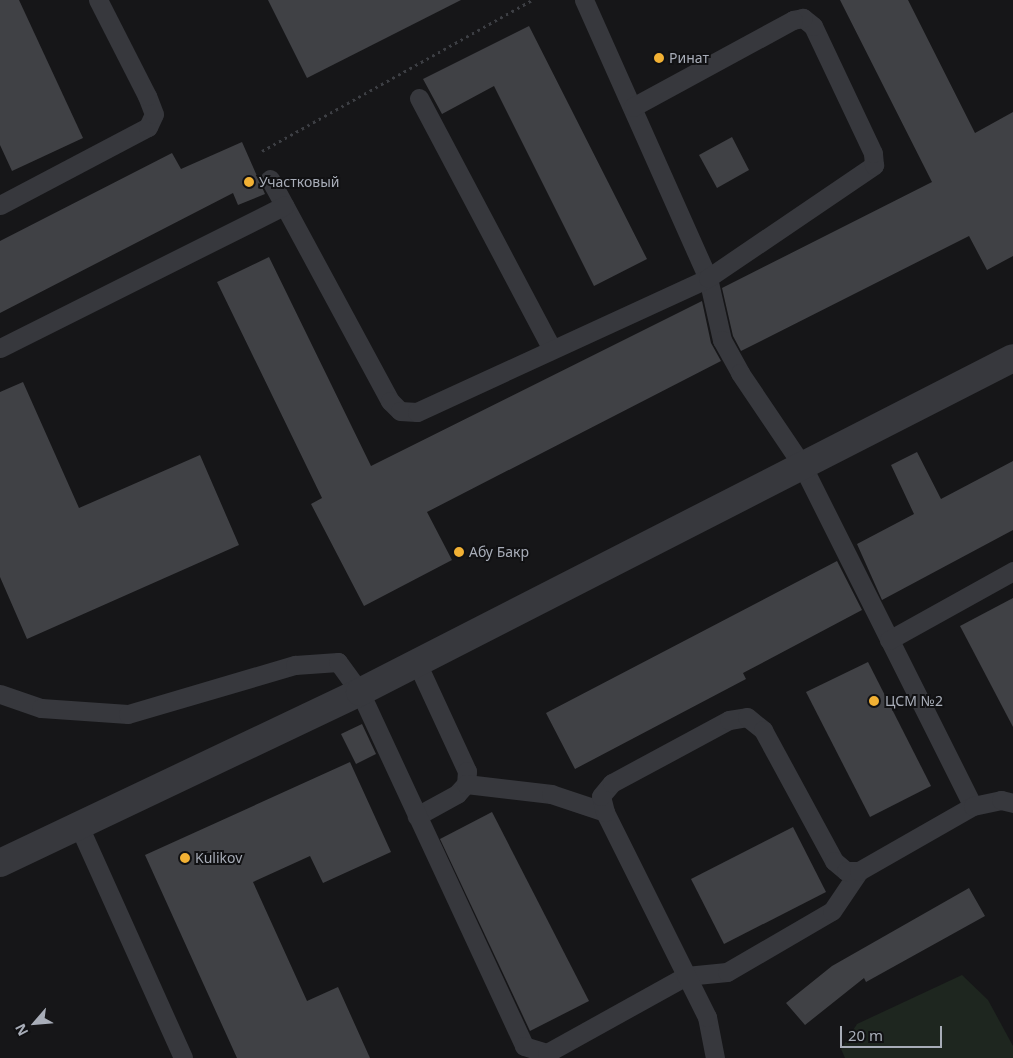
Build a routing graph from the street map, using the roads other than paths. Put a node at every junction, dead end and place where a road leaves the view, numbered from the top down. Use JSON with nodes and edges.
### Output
{"nodes":[{"id":1,"x":98,"y":0,"type":"edge"},
{"id":2,"x":584,"y":0,"type":"edge"},
{"id":3,"x":419,"y":98,"type":"dead end"},
{"id":4,"x":633,"y":107,"type":"junction"},
{"id":5,"x":270,"y":179,"type":"road end"},
{"id":6,"x":0,"y":205,"type":"edge"},
{"id":7,"x":284,"y":206,"type":"junction"},
{"id":8,"x":708,"y":278,"type":"junction"},
{"id":9,"x":0,"y":348,"type":"edge"},
{"id":10,"x":551,"y":348,"type":"junction"},
{"id":11,"x":1013,"y":358,"type":"edge"},
{"id":12,"x":802,"y":464,"type":"junction"},
{"id":13,"x":1013,"y":571,"type":"edge"},
{"id":14,"x":889,"y":640,"type":"junction"},
{"id":15,"x":416,"y":663,"type":"junction"},
{"id":16,"x":360,"y":692,"type":"junction"},
{"id":17,"x":0,"y":694,"type":"edge"},
{"id":18,"x":466,"y":784,"type":"junction"},
{"id":19,"x":1013,"y":803,"type":"edge"},
{"id":20,"x":973,"y":806,"type":"junction"},
{"id":21,"x":605,"y":812,"type":"junction"},
{"id":22,"x":417,"y":816,"type":"junction"},
{"id":23,"x":78,"y":824,"type":"junction"},
{"id":24,"x":0,"y":863,"type":"edge"},
{"id":25,"x":859,"y":871,"type":"junction"},
{"id":26,"x":686,"y":976,"type":"junction"},
{"id":27,"x":183,"y":1058,"type":"edge"},
{"id":28,"x":715,"y":1058,"type":"edge"}],
"edges":[{"from":1,"to":6,"type":"lane"},
{"from":2,"to":4,"type":"lane"},
{"from":3,"to":10,"type":"lane"},
{"from":4,"to":8,"type":"lane"},
{"from":4,"to":8,"type":"lane"},
{"from":5,"to":7,"type":"lane"},
{"from":7,"to":9,"type":"lane"},
{"from":7,"to":10,"type":"lane"},
{"from":8,"to":10,"type":"lane"},
{"from":8,"to":12,"type":"lane"},
{"from":11,"to":12,"type":"street"},
{"from":12,"to":14,"type":"lane"},
{"from":12,"to":15,"type":"street"},
{"from":13,"to":14,"type":"lane"},
{"from":14,"to":20,"type":"lane"},
{"from":15,"to":16,"type":"street"},
{"from":15,"to":18,"type":"lane"},
{"from":16,"to":17,"type":"lane"},
{"from":16,"to":22,"type":"lane"},
{"from":16,"to":23,"type":"street"},
{"from":18,"to":21,"type":"lane"},
{"from":18,"to":22,"type":"lane"},
{"from":19,"to":20,"type":"lane"},
{"from":20,"to":25,"type":"lane"},
{"from":21,"to":25,"type":"lane"},
{"from":21,"to":26,"type":"lane"},
{"from":22,"to":26,"type":"lane"},
{"from":23,"to":24,"type":"street"},
{"from":23,"to":27,"type":"lane"},
{"from":25,"to":26,"type":"lane"},
{"from":26,"to":28,"type":"lane"}]}
